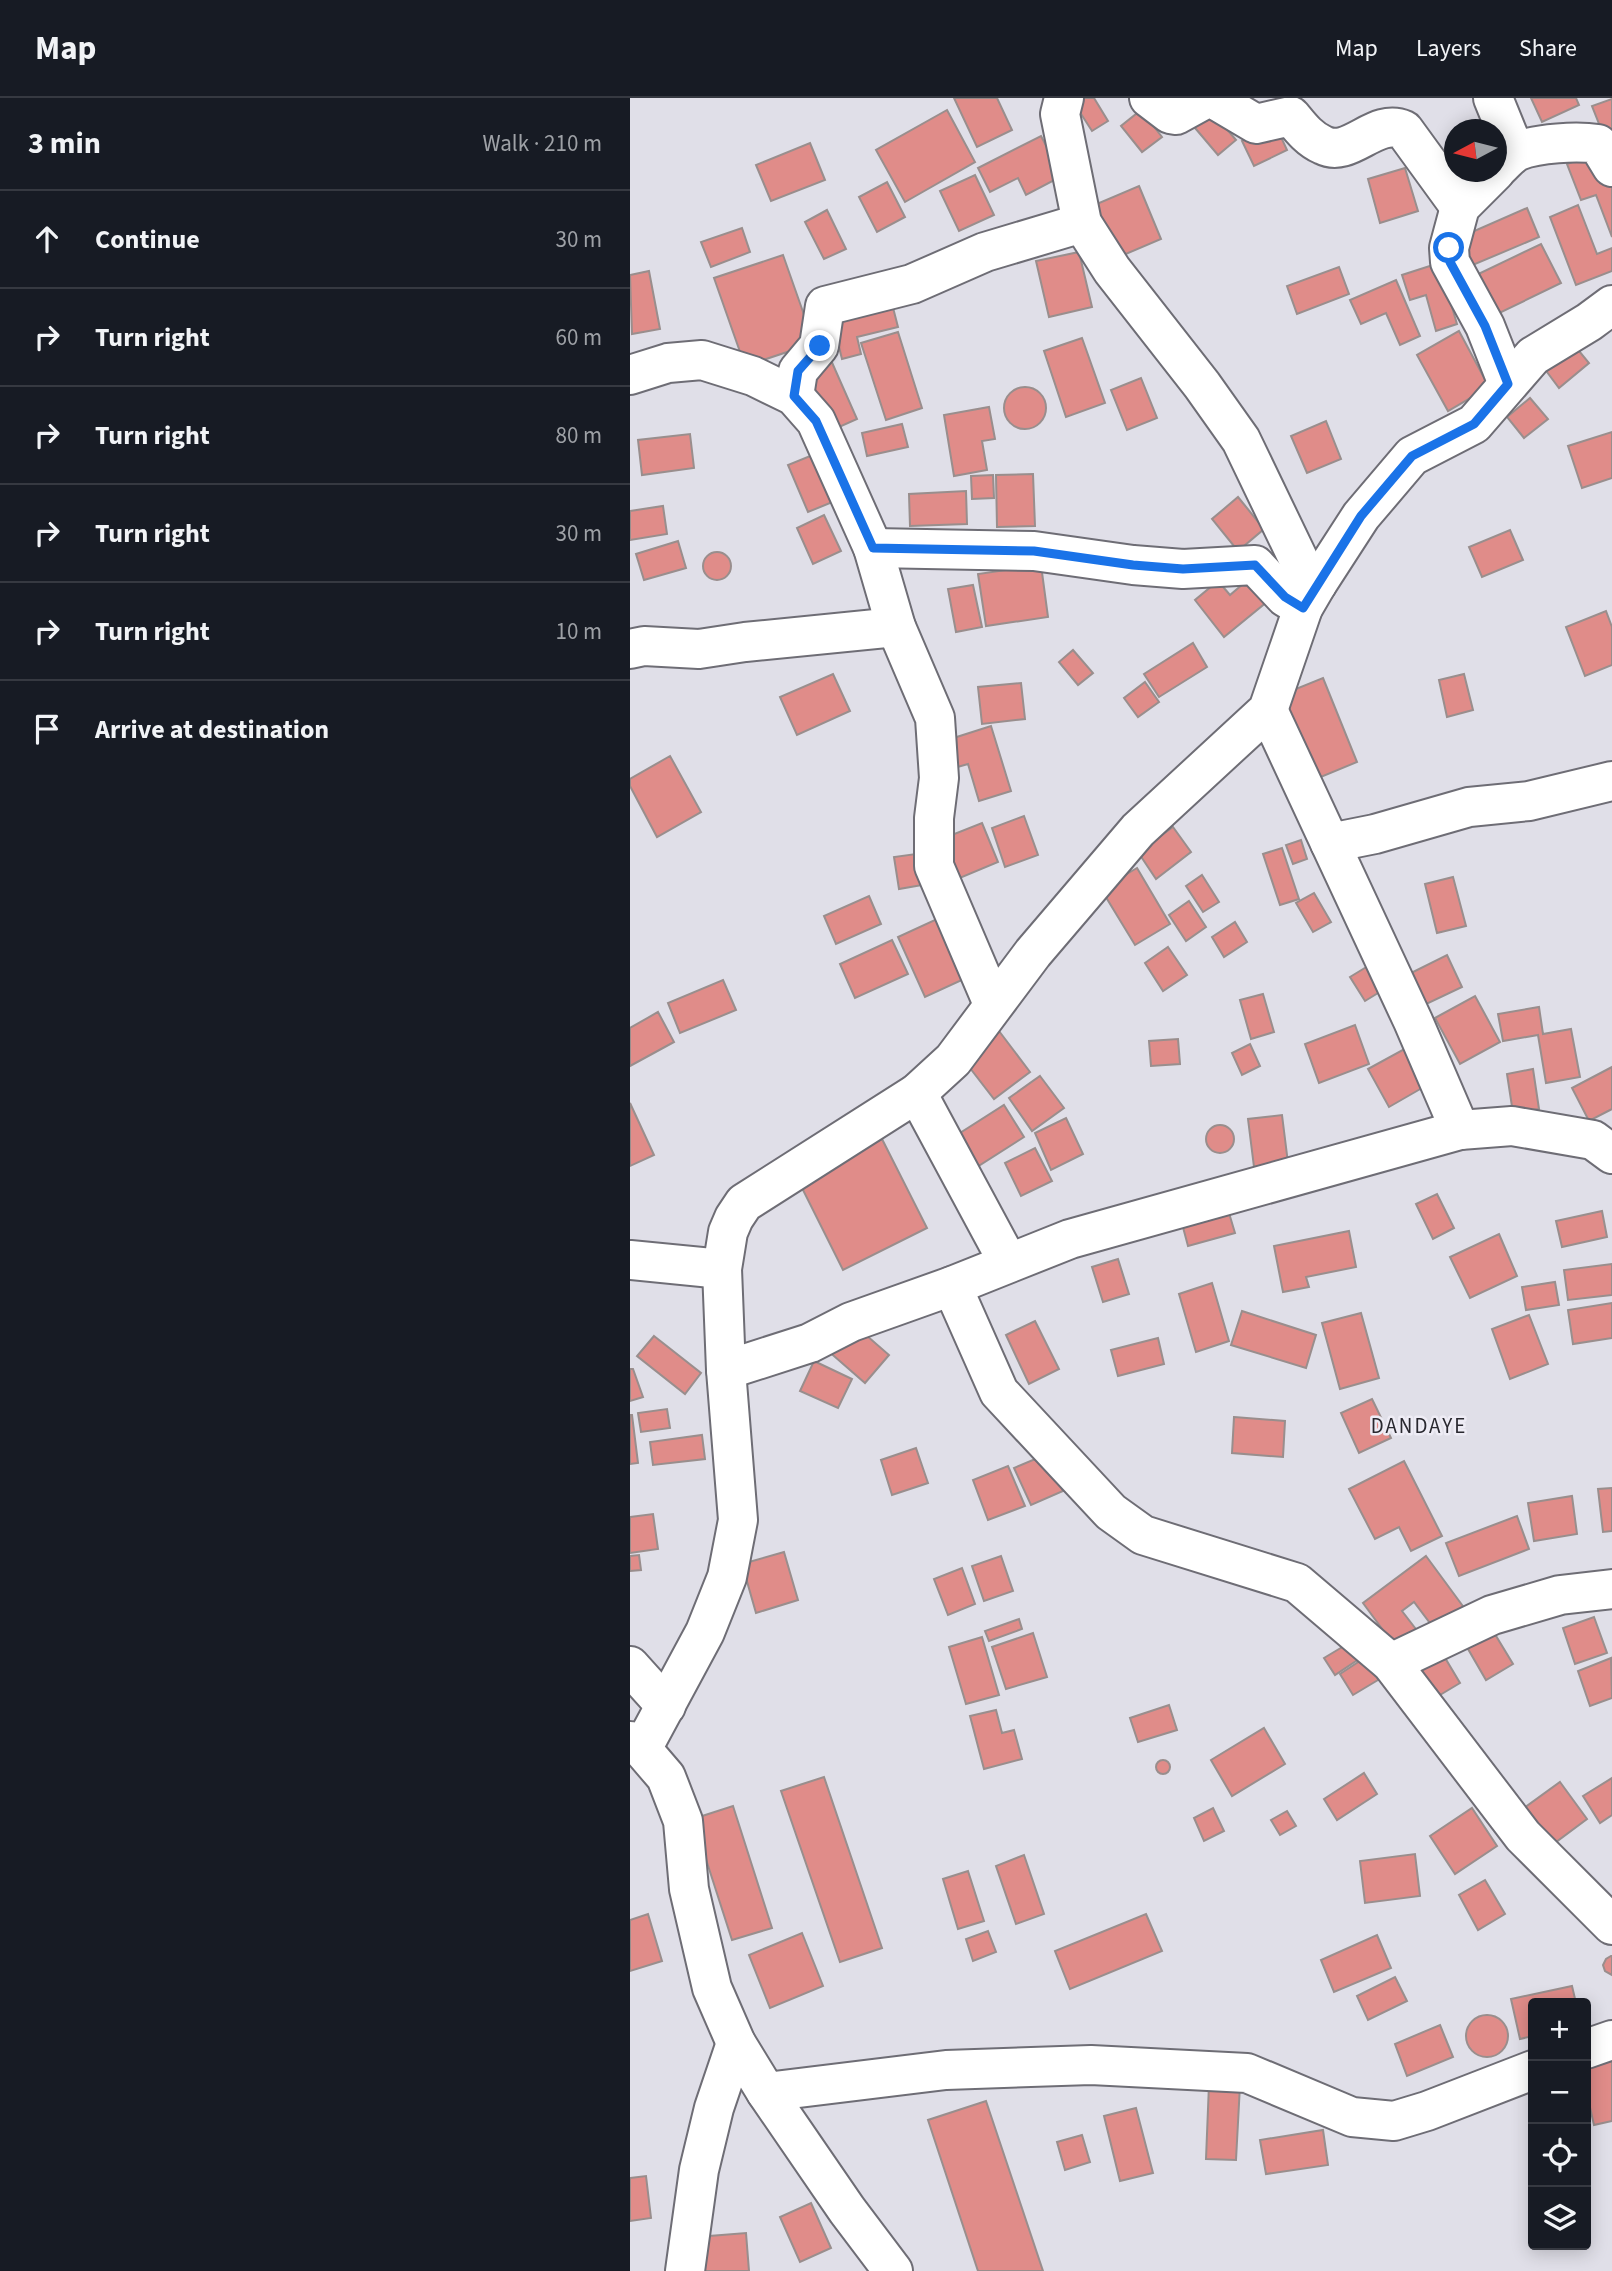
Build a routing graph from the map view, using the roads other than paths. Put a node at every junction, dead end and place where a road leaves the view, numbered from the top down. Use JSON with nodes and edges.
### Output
{"nodes":[{"id":1,"x":1064,"y":98,"type":"edge"},
{"id":2,"x":1149,"y":98,"type":"edge"},
{"id":3,"x":1493,"y":98,"type":"edge"},
{"id":4,"x":1496,"y":119,"type":"edge"},
{"id":5,"x":1507,"y":162,"type":"edge"},
{"id":6,"x":1612,"y":167,"type":"edge"},
{"id":7,"x":1485,"y":182,"type":"edge"},
{"id":8,"x":1460,"y":207,"type":"junction"},
{"id":9,"x":1082,"y":223,"type":"junction"},
{"id":10,"x":1612,"y":305,"type":"edge"},
{"id":11,"x":630,"y":375,"type":"edge"},
{"id":12,"x":1508,"y":384,"type":"junction"},
{"id":13,"x":794,"y":396,"type":"junction"},
{"id":14,"x":873,"y":548,"type":"junction"},
{"id":15,"x":1310,"y":596,"type":"junction"},
{"id":16,"x":896,"y":627,"type":"junction"},
{"id":17,"x":630,"y":649,"type":"edge"},
{"id":18,"x":1268,"y":710,"type":"junction"},
{"id":19,"x":1612,"y":782,"type":"edge"},
{"id":20,"x":1330,"y":843,"type":"junction"},
{"id":21,"x":993,"y":1004,"type":"junction"},
{"id":22,"x":917,"y":1093,"type":"junction"},
{"id":23,"x":1460,"y":1130,"type":"junction"},
{"id":24,"x":1612,"y":1154,"type":"edge"},
{"id":25,"x":630,"y":1260,"type":"edge"},
{"id":26,"x":1008,"y":1262,"type":"junction"},
{"id":27,"x":722,"y":1269,"type":"junction"},
{"id":28,"x":952,"y":1286,"type":"junction"},
{"id":29,"x":726,"y":1370,"type":"junction"},
{"id":30,"x":1612,"y":1589,"type":"edge"},
{"id":31,"x":1391,"y":1663,"type":"junction"},
{"id":32,"x":630,"y":1666,"type":"edge"},
{"id":33,"x":666,"y":1706,"type":"junction"},
{"id":34,"x":636,"y":1745,"type":"edge"},
{"id":35,"x":1612,"y":1926,"type":"edge"},
{"id":36,"x":1612,"y":2040,"type":"edge"},
{"id":37,"x":736,"y":2043,"type":"junction"},
{"id":38,"x":1591,"y":2047,"type":"edge"},
{"id":39,"x":1528,"y":2072,"type":"edge"},
{"id":40,"x":766,"y":2092,"type":"junction"},
{"id":41,"x":685,"y":2271,"type":"edge"},
{"id":42,"x":893,"y":2271,"type":"edge"}],
"edges":[{"from":1,"to":9,"type":"street"},
{"from":2,"to":8,"type":"street"},
{"from":3,"to":4,"type":"street"},
{"from":5,"to":6,"type":"street"},
{"from":7,"to":8,"type":"street"},
{"from":8,"to":12,"type":"street"},
{"from":9,"to":13,"type":"street"},
{"from":9,"to":15,"type":"street"},
{"from":10,"to":12,"type":"street"},
{"from":11,"to":13,"type":"street"},
{"from":12,"to":15,"type":"street"},
{"from":13,"to":14,"type":"street"},
{"from":14,"to":15,"type":"street"},
{"from":14,"to":16,"type":"street"},
{"from":15,"to":18,"type":"street"},
{"from":16,"to":17,"type":"street"},
{"from":16,"to":21,"type":"street"},
{"from":18,"to":20,"type":"street"},
{"from":18,"to":21,"type":"street"},
{"from":19,"to":20,"type":"street"},
{"from":20,"to":23,"type":"street"},
{"from":21,"to":22,"type":"street"},
{"from":22,"to":26,"type":"street"},
{"from":22,"to":27,"type":"street"},
{"from":23,"to":24,"type":"street"},
{"from":23,"to":26,"type":"street"},
{"from":25,"to":27,"type":"street"},
{"from":26,"to":28,"type":"street"},
{"from":27,"to":29,"type":"street"},
{"from":28,"to":29,"type":"street"},
{"from":28,"to":31,"type":"street"},
{"from":29,"to":33,"type":"street"},
{"from":30,"to":31,"type":"street"},
{"from":31,"to":35,"type":"street"},
{"from":32,"to":33,"type":"street"},
{"from":33,"to":34,"type":"street"},
{"from":34,"to":37,"type":"street"},
{"from":36,"to":38,"type":"street"},
{"from":37,"to":40,"type":"street"},
{"from":37,"to":41,"type":"street"},
{"from":39,"to":40,"type":"street"},
{"from":40,"to":42,"type":"street"}]}
